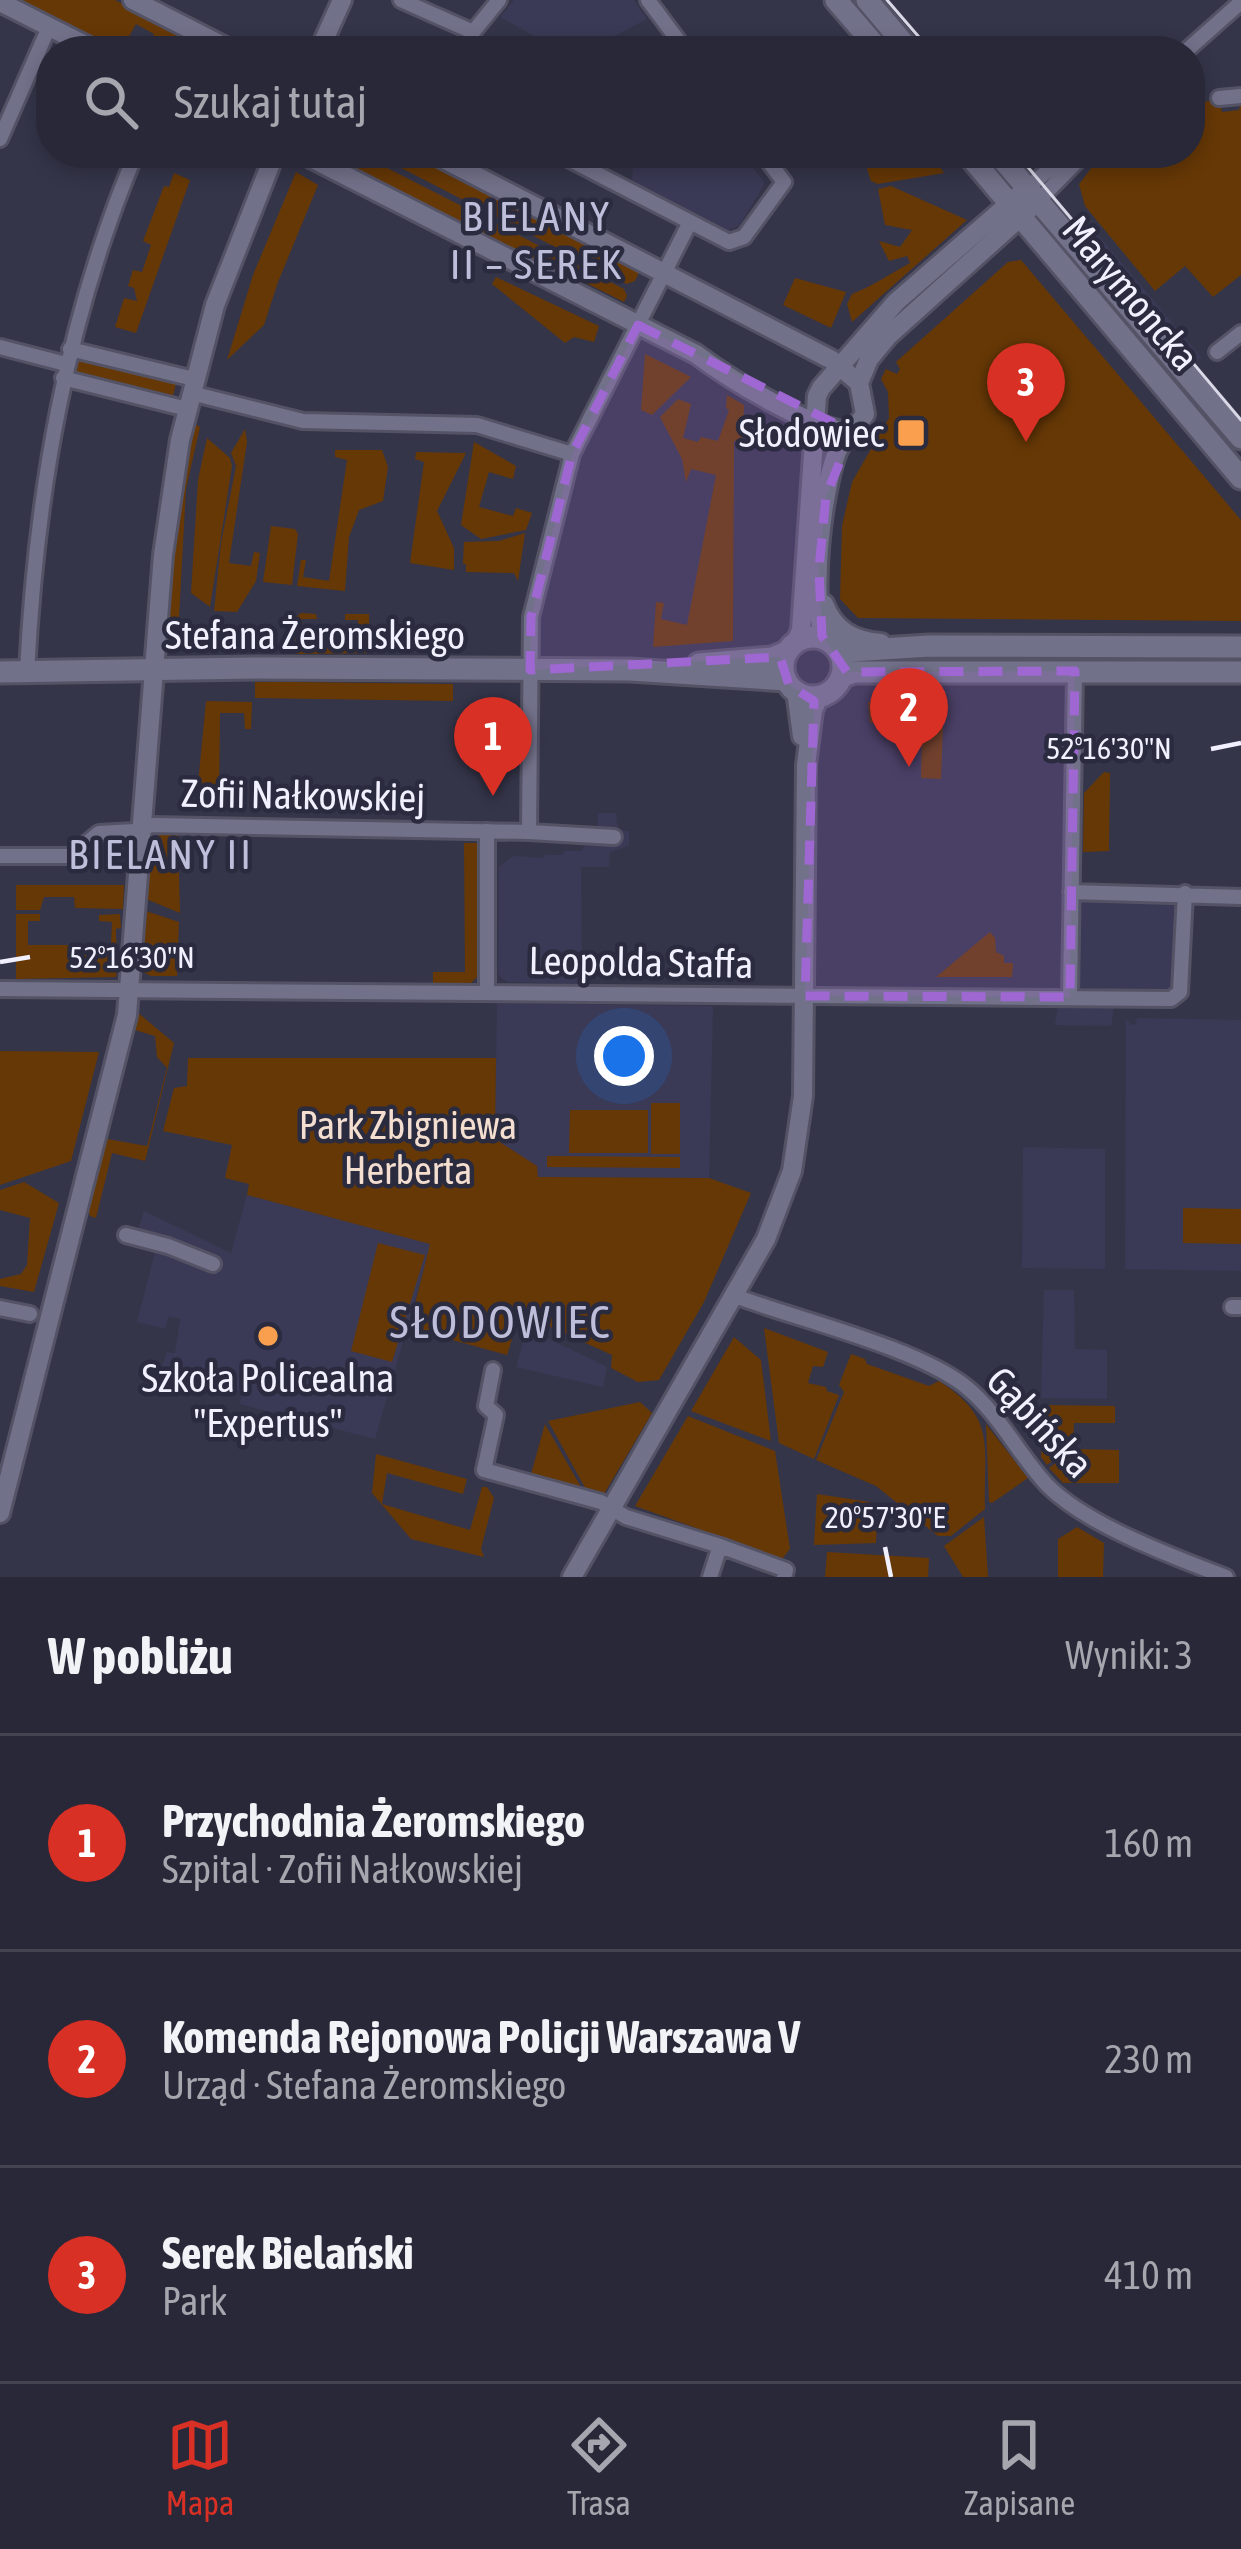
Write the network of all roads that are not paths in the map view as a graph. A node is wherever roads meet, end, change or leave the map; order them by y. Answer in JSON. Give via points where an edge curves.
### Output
{"nodes":[{"id":1,"x":134,"y":0,"type":"edge"},
{"id":2,"x":342,"y":0,"type":"edge"},
{"id":3,"x":400,"y":0,"type":"edge"},
{"id":4,"x":500,"y":0,"type":"edge"},
{"id":5,"x":648,"y":0,"type":"edge"},
{"id":6,"x":836,"y":0,"type":"edge"},
{"id":7,"x":868,"y":0,"type":"edge"},
{"id":8,"x":0,"y":2,"type":"edge"},
{"id":9,"x":1241,"y":2,"type":"edge"},
{"id":10,"x":49,"y":27,"type":"junction"},
{"id":11,"x":473,"y":32,"type":"junction"},
{"id":12,"x":45,"y":36,"type":"edge"},
{"id":13,"x":67,"y":36,"type":"edge"},
{"id":14,"x":204,"y":36,"type":"edge"},
{"id":15,"x":326,"y":36,"type":"edge"},
{"id":16,"x":474,"y":36,"type":"edge"},
{"id":17,"x":675,"y":36,"type":"edge"},
{"id":18,"x":867,"y":36,"type":"edge"},
{"id":19,"x":898,"y":36,"type":"edge"},
{"id":20,"x":1203,"y":36,"type":"edge"},
{"id":21,"x":36,"y":57,"type":"edge"},
{"id":22,"x":1241,"y":96,"type":"edge"},
{"id":23,"x":1219,"y":98,"type":"dead end"},
{"id":24,"x":0,"y":139,"type":"edge"},
{"id":25,"x":130,"y":168,"type":"edge"},
{"id":26,"x":269,"y":168,"type":"edge"},
{"id":27,"x":330,"y":168,"type":"edge"},
{"id":28,"x":461,"y":168,"type":"edge"},
{"id":29,"x":586,"y":168,"type":"edge"},
{"id":30,"x":773,"y":168,"type":"edge"},
{"id":31,"x":984,"y":168,"type":"edge"},
{"id":32,"x":1005,"y":168,"type":"edge"},
{"id":33,"x":1055,"y":168,"type":"edge"},
{"id":34,"x":1066,"y":168,"type":"edge"},
{"id":35,"x":1023,"y":203,"type":"junction"},
{"id":36,"x":690,"y":222,"type":"junction"},
{"id":37,"x":664,"y":272,"type":"junction"},
{"id":38,"x":638,"y":325,"type":"junction"},
{"id":39,"x":1241,"y":333,"type":"edge"},
{"id":40,"x":0,"y":347,"type":"edge"},
{"id":41,"x":1217,"y":352,"type":"dead end"},
{"id":42,"x":67,"y":364,"type":"junction"},
{"id":43,"x":840,"y":365,"type":"junction"},
{"id":44,"x":859,"y":383,"type":"junction"},
{"id":45,"x":191,"y":394,"type":"junction"},
{"id":46,"x":817,"y":422,"type":"junction"},
{"id":47,"x":852,"y":432,"type":"junction"},
{"id":48,"x":1241,"y":438,"type":"edge"},
{"id":49,"x":572,"y":454,"type":"junction"},
{"id":50,"x":1241,"y":478,"type":"edge"},
{"id":51,"x":819,"y":569,"type":"junction"},
{"id":52,"x":830,"y":643,"type":"junction"},
{"id":53,"x":929,"y":646,"type":"junction"},
{"id":54,"x":792,"y":647,"type":"junction"},
{"id":55,"x":1241,"y":647,"type":"edge"},
{"id":56,"x":530,"y":670,"type":"junction"},
{"id":57,"x":630,"y":670,"type":"junction"},
{"id":58,"x":1075,"y":670,"type":"junction"},
{"id":59,"x":0,"y":672,"type":"edge"},
{"id":60,"x":28,"y":672,"type":"junction"},
{"id":61,"x":154,"y":672,"type":"junction"},
{"id":62,"x":1241,"y":672,"type":"edge"},
{"id":63,"x":841,"y":677,"type":"junction"},
{"id":64,"x":792,"y":686,"type":"junction"},
{"id":65,"x":820,"y":695,"type":"junction"},
{"id":66,"x":806,"y":765,"type":"junction"},
{"id":67,"x":143,"y":828,"type":"junction"},
{"id":68,"x":487,"y":831,"type":"junction"},
{"id":69,"x":529,"y":832,"type":"junction"},
{"id":70,"x":614,"y":837,"type":"dead end"},
{"id":71,"x":0,"y":856,"type":"edge"},
{"id":72,"x":1071,"y":892,"type":"junction"},
{"id":73,"x":1185,"y":893,"type":"junction"},
{"id":74,"x":1241,"y":897,"type":"edge"},
{"id":75,"x":0,"y":988,"type":"edge"},
{"id":76,"x":130,"y":989,"type":"junction"},
{"id":77,"x":487,"y":993,"type":"junction"},
{"id":78,"x":805,"y":997,"type":"junction"},
{"id":79,"x":1070,"y":997,"type":"junction"},
{"id":80,"x":126,"y":1235,"type":"dead end"},
{"id":81,"x":213,"y":1264,"type":"dead end"},
{"id":82,"x":735,"y":1296,"type":"junction"},
{"id":83,"x":0,"y":1308,"type":"edge"},
{"id":84,"x":39,"y":1316,"type":"junction"},
{"id":85,"x":493,"y":1370,"type":"dead end"},
{"id":86,"x":611,"y":1508,"type":"junction"},
{"id":87,"x":0,"y":1514,"type":"edge"},
{"id":88,"x":720,"y":1546,"type":"junction"},
{"id":89,"x":572,"y":1577,"type":"edge"},
{"id":90,"x":710,"y":1577,"type":"edge"},
{"id":91,"x":784,"y":1577,"type":"edge"},
{"id":92,"x":1226,"y":1577,"type":"edge"}],
"edges":[{"from":1,"to":14,"type":"street"},
{"from":2,"to":15,"type":"street"},
{"from":3,"to":11,"type":"street"},
{"from":4,"to":11,"type":"street"},
{"from":5,"to":17,"type":"street"},
{"from":6,"to":18,"type":"main road"},
{"from":7,"to":19,"type":"main road"},
{"from":8,"to":10,"type":"street"},
{"from":9,"to":20,"type":"street"},
{"from":10,"to":12,"type":"street"},
{"from":10,"to":13,"type":"street"},
{"from":11,"to":16,"type":"street"},
{"from":21,"to":24,"type":"street"},
{"from":22,"to":23,"type":"street"},
{"from":25,"to":42,"type":"street"},
{"from":26,"to":45,"type":"street","via":[[215,305]]},
{"from":27,"to":38,"type":"street"},
{"from":28,"to":37,"type":"street"},
{"from":29,"to":36,"type":"street"},
{"from":30,"to":36,"type":"street","via":[[784,182],[739,242]]},
{"from":31,"to":35,"type":"main road","name":"Marymoncka"},
{"from":32,"to":35,"type":"main road","name":"Marymoncka"},
{"from":33,"to":35,"type":"street"},
{"from":34,"to":35,"type":"street"},
{"from":35,"to":43,"type":"street","via":[[896,302]]},
{"from":35,"to":44,"type":"street","via":[[885,339]]},
{"from":35,"to":48,"type":"main road","name":"Marymoncka"},
{"from":35,"to":50,"type":"main road","name":"Marymoncka"},
{"from":36,"to":37,"type":"street"},
{"from":37,"to":38,"type":"street"},
{"from":37,"to":43,"type":"street"},
{"from":38,"to":46,"type":"street"},
{"from":38,"to":49,"type":"street"},
{"from":39,"to":41,"type":"street"},
{"from":40,"to":42,"type":"street"},
{"from":42,"to":45,"type":"street"},
{"from":42,"to":45,"type":"street"},
{"from":42,"to":60,"type":"street","via":[[38,523]]},
{"from":43,"to":44,"type":"street"},
{"from":43,"to":46,"type":"street","via":[[817,396]]},
{"from":44,"to":47,"type":"street","via":[[866,410]]},
{"from":45,"to":49,"type":"street","via":[[303,421],[477,425]]},
{"from":45,"to":61,"type":"street","via":[[170,497]]},
{"from":46,"to":47,"type":"street"},
{"from":46,"to":54,"type":"street","via":[[802,630]]},
{"from":47,"to":51,"type":"street","via":[[838,448],[826,496]]},
{"from":49,"to":56,"type":"street","via":[[530,617]]},
{"from":51,"to":52,"type":"street","via":[[819,610]]},
{"from":51,"to":53,"type":"street","via":[[826,608],[843,631],[867,642]]},
{"from":52,"to":53,"type":"main road","via":[[850,650]]},
{"from":52,"to":54,"type":"main road","via":[[807,637]]},
{"from":52,"to":63,"type":"main road","via":[[842,658]]},
{"from":53,"to":55,"type":"main road"},
{"from":54,"to":57,"type":"main road","name":"Stefana Żeromskiego","via":[[772,658]]},
{"from":54,"to":64,"type":"main road","via":[[783,666]]},
{"from":56,"to":57,"type":"main road","name":"Stefana Żeromskiego"},
{"from":56,"to":61,"type":"main road","name":"Stefana Żeromskiego"},
{"from":56,"to":69,"type":"street"},
{"from":57,"to":64,"type":"main road","name":"Stefana Żeromskiego"},
{"from":58,"to":62,"type":"main road"},
{"from":58,"to":63,"type":"main road"},
{"from":58,"to":72,"type":"street"},
{"from":59,"to":60,"type":"main road","name":"Stefana Żeromskiego"},
{"from":60,"to":61,"type":"main road","name":"Stefana Żeromskiego"},
{"from":61,"to":67,"type":"street"},
{"from":63,"to":65,"type":"main road"},
{"from":64,"to":65,"type":"main road"},
{"from":64,"to":66,"type":"street"},
{"from":65,"to":66,"type":"street"},
{"from":66,"to":78,"type":"street"},
{"from":67,"to":68,"type":"street","name":"Zofii Nałkowskiej"},
{"from":67,"to":71,"type":"street","name":"Zofii Nałkowskiej","via":[[99,833],[65,856]]},
{"from":67,"to":76,"type":"street"},
{"from":68,"to":69,"type":"street","name":"Zofii Nałkowskiej"},
{"from":68,"to":77,"type":"street"},
{"from":69,"to":70,"type":"street","name":"Zofii Nałkowskiej"},
{"from":72,"to":73,"type":"street"},
{"from":72,"to":79,"type":"street"},
{"from":73,"to":74,"type":"street"},
{"from":73,"to":79,"type":"street","name":"Leopolda Staffa","via":[[1177,996]]},
{"from":75,"to":76,"type":"street","name":"Leopolda Staffa"},
{"from":76,"to":77,"type":"street","name":"Leopolda Staffa"},
{"from":76,"to":84,"type":"street"},
{"from":77,"to":78,"type":"street","name":"Leopolda Staffa"},
{"from":78,"to":79,"type":"street","name":"Leopolda Staffa"},
{"from":78,"to":82,"type":"street","via":[[792,1172]]},
{"from":80,"to":81,"type":"street"},
{"from":82,"to":86,"type":"street"},
{"from":82,"to":92,"type":"street","name":"Gąbińska","via":[[952,1377],[1074,1508]]},
{"from":83,"to":84,"type":"street"},
{"from":84,"to":87,"type":"street"},
{"from":85,"to":86,"type":"street","via":[[486,1406],[496,1415],[484,1470]]},
{"from":86,"to":88,"type":"street"},
{"from":86,"to":89,"type":"street"},
{"from":88,"to":90,"type":"street"},
{"from":88,"to":91,"type":"street","via":[[786,1570]]}]}
